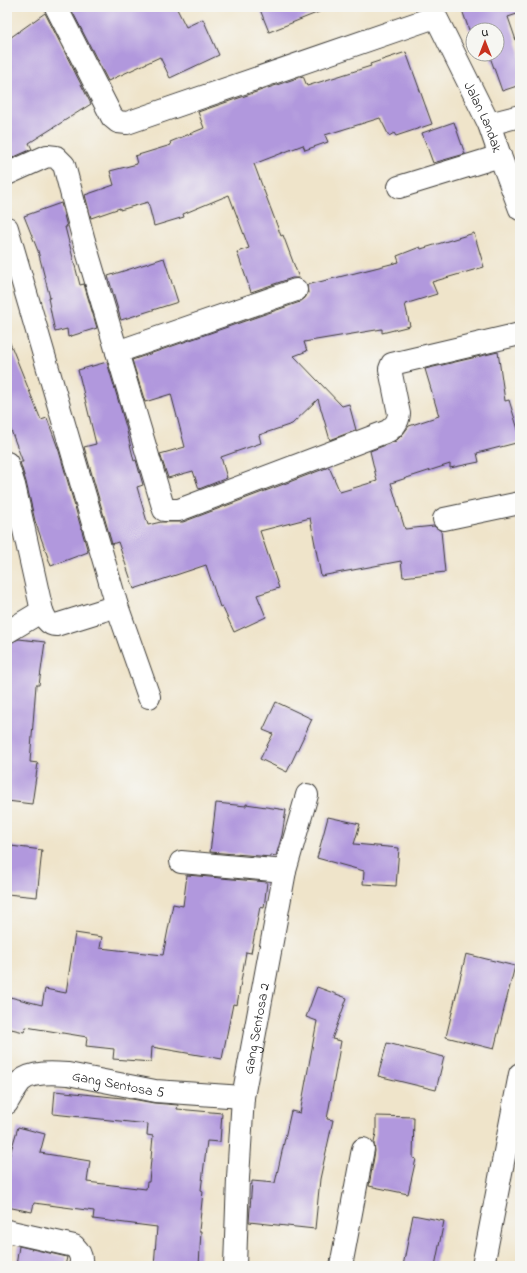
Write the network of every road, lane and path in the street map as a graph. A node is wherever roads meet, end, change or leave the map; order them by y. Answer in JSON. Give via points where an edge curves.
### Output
{"nodes":[{"id":1,"x":56,"y":7,"type":"edge"},
{"id":2,"x":433,"y":12,"type":"edge"},
{"id":3,"x":520,"y":116,"type":"edge"},
{"id":4,"x":489,"y":124,"type":"junction"},
{"id":5,"x":500,"y":156,"type":"junction"},
{"id":6,"x":7,"y":174,"type":"edge"},
{"id":7,"x":399,"y":187,"type":"dead end"},
{"id":8,"x":520,"y":209,"type":"edge"},
{"id":9,"x":7,"y":228,"type":"edge"},
{"id":10,"x":296,"y":290,"type":"dead end"},
{"id":11,"x":520,"y":334,"type":"edge"},
{"id":12,"x":117,"y":352,"type":"junction"},
{"id":13,"x":7,"y":463,"type":"edge"},
{"id":14,"x":520,"y":503,"type":"edge"},
{"id":15,"x":444,"y":519,"type":"dead end"},
{"id":16,"x":117,"y":606,"type":"junction"},
{"id":17,"x":42,"y":611,"type":"junction"},
{"id":18,"x":7,"y":632,"type":"edge"},
{"id":19,"x":149,"y":697,"type":"dead end"},
{"id":20,"x":306,"y":795,"type":"dead end"},
{"id":21,"x":181,"y":862,"type":"dead end"},
{"id":22,"x":285,"y":871,"type":"junction"},
{"id":23,"x":520,"y":1074,"type":"edge"},
{"id":24,"x":243,"y":1097,"type":"junction"},
{"id":25,"x":7,"y":1103,"type":"edge"},
{"id":26,"x":362,"y":1149,"type":"dead end"},
{"id":27,"x":7,"y":1231,"type":"edge"},
{"id":28,"x":80,"y":1266,"type":"edge"},
{"id":29,"x":236,"y":1266,"type":"edge"},
{"id":30,"x":341,"y":1266,"type":"edge"},
{"id":31,"x":483,"y":1266,"type":"edge"}],
"edges":[{"from":1,"to":2,"type":"street","via":[[112,117],[118,122],[127,123]]},
{"from":2,"to":4,"type":"street","name":"Jalan Landak"},
{"from":3,"to":4,"type":"street"},
{"from":4,"to":5,"type":"street","name":"Jalan Landak"},
{"from":5,"to":7,"type":"street"},
{"from":5,"to":8,"type":"street","name":"Jalan Landak"},
{"from":6,"to":12,"type":"street","via":[[47,156],[56,157],[64,165]]},
{"from":9,"to":16,"type":"street"},
{"from":10,"to":12,"type":"street"},
{"from":11,"to":12,"type":"street","via":[[392,364],[390,369],[399,414],[398,420],[388,431],[179,510],[164,510]]},
{"from":13,"to":17,"type":"street"},
{"from":14,"to":15,"type":"street"},
{"from":16,"to":17,"type":"street","via":[[56,625],[50,624]]},
{"from":16,"to":19,"type":"street"},
{"from":17,"to":18,"type":"street"},
{"from":20,"to":22,"type":"street","name":"Gang Sentosa 2"},
{"from":21,"to":22,"type":"street"},
{"from":22,"to":24,"type":"street","name":"Gang Sentosa 2"},
{"from":23,"to":31,"type":"street"},
{"from":24,"to":25,"type":"street","name":"Gang Sentosa 5","via":[[155,1091],[54,1073],[38,1074],[22,1080]]},
{"from":24,"to":29,"type":"street","name":"Gang Sentosa 2"},
{"from":26,"to":30,"type":"street"},
{"from":27,"to":28,"type":"street","via":[[74,1246],[81,1258]]}]}
